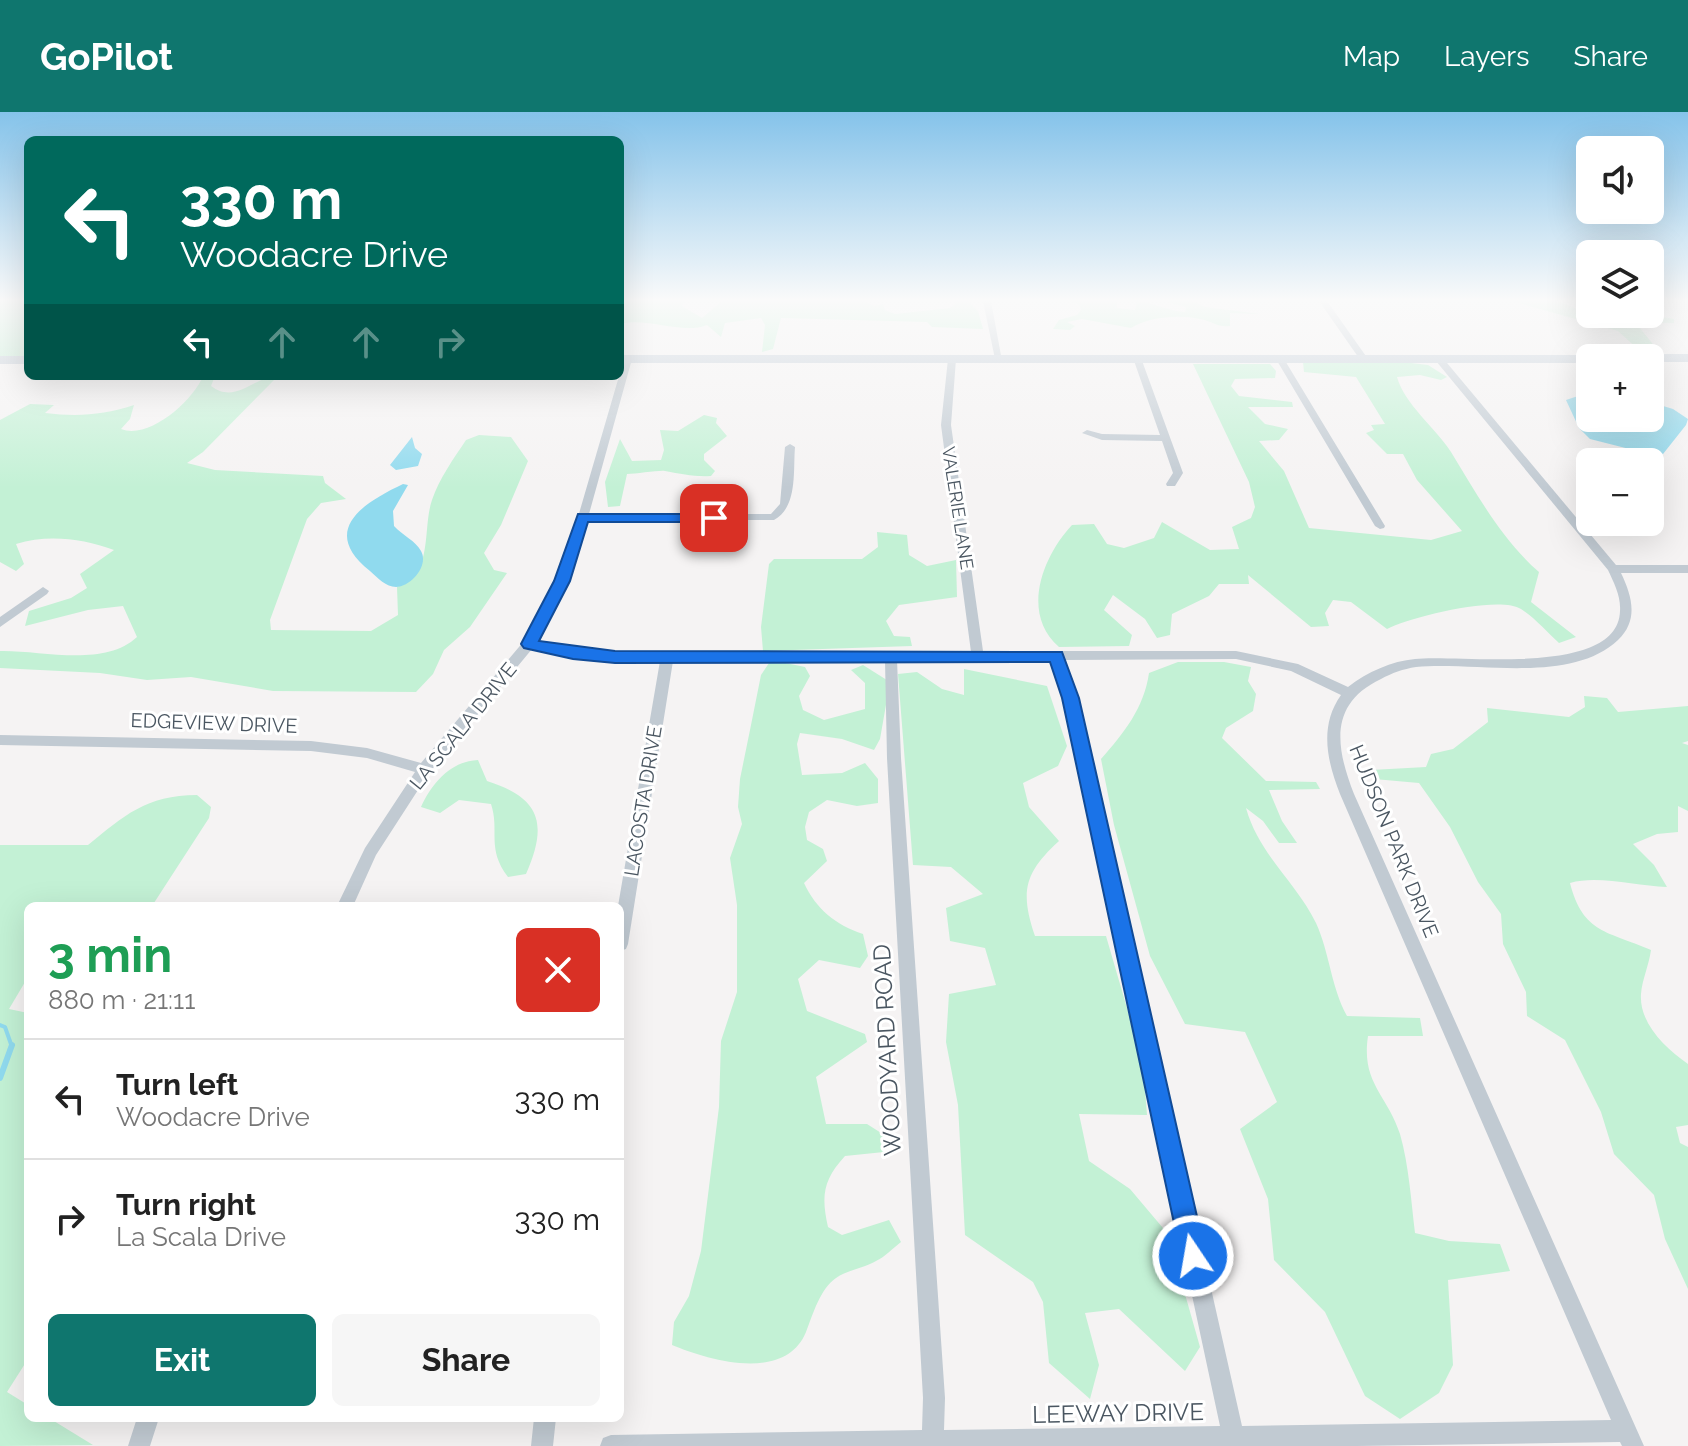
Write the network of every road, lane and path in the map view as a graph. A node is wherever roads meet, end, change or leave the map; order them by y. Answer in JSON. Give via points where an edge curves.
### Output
{"nodes":[{"id":1,"x":952,"y":363,"type":"edge"},
{"id":2,"x":1139,"y":363,"type":"edge"},
{"id":3,"x":1283,"y":363,"type":"edge"},
{"id":4,"x":1443,"y":363,"type":"edge"},
{"id":5,"x":619,"y":380,"type":"edge"},
{"id":6,"x":1087,"y":433,"type":"dead end"},
{"id":7,"x":1166,"y":438,"type":"junction"},
{"id":8,"x":790,"y":447,"type":"dead end"},
{"id":9,"x":1171,"y":484,"type":"dead end"},
{"id":10,"x":583,"y":517,"type":"junction"},
{"id":11,"x":1380,"y":526,"type":"dead end"},
{"id":12,"x":1613,"y":569,"type":"junction"},
{"id":13,"x":1688,"y":569,"type":"edge"},
{"id":14,"x":43,"y":591,"type":"dead end"},
{"id":15,"x":0,"y":623,"type":"edge"},
{"id":16,"x":529,"y":644,"type":"junction"},
{"id":17,"x":1056,"y":656,"type":"junction"},
{"id":18,"x":891,"y":657,"type":"junction"},
{"id":19,"x":978,"y":657,"type":"junction"},
{"id":20,"x":667,"y":658,"type":"junction"},
{"id":21,"x":1349,"y":693,"type":"junction"},
{"id":22,"x":0,"y":740,"type":"edge"},
{"id":23,"x":424,"y":769,"type":"junction"},
{"id":24,"x":347,"y":902,"type":"edge"},
{"id":25,"x":624,"y":920,"type":"edge"},
{"id":26,"x":147,"y":1422,"type":"edge"},
{"id":27,"x":545,"y":1422,"type":"edge"},
{"id":28,"x":1234,"y":1438,"type":"junction"},
{"id":29,"x":1630,"y":1438,"type":"edge"},
{"id":30,"x":933,"y":1440,"type":"junction"},
{"id":31,"x":139,"y":1446,"type":"edge"},
{"id":32,"x":542,"y":1446,"type":"edge"},
{"id":33,"x":611,"y":1446,"type":"edge"}],
"edges":[{"from":1,"to":19,"type":"street","name":"VALERIE LANE","via":[[946,425]]},
{"from":2,"to":7,"type":"street"},
{"from":3,"to":11,"type":"street"},
{"from":4,"to":12,"type":"street"},
{"from":5,"to":10,"type":"street","name":"LA SCALA DRIVE"},
{"from":6,"to":7,"type":"street"},
{"from":7,"to":9,"type":"street","via":[[1178,473]]},
{"from":8,"to":10,"type":"street","via":[[785,505],[774,517]]},
{"from":10,"to":16,"type":"street","name":"LA SCALA DRIVE","via":[[562,581]]},
{"from":12,"to":13,"type":"street"},
{"from":12,"to":21,"type":"street","via":[[1627,616],[1617,636],[1597,650],[1550,661],[1412,663],[1385,671]]},
{"from":14,"to":15,"type":"street"},
{"from":16,"to":20,"type":"street","via":[[585,655]]},
{"from":16,"to":23,"type":"street","name":"LA SCALA DRIVE"},
{"from":17,"to":19,"type":"street"},
{"from":17,"to":21,"type":"street","via":[[1236,655],[1294,667]]},
{"from":17,"to":28,"type":"street","via":[[1071,698]]},
{"from":18,"to":19,"type":"street"},
{"from":18,"to":20,"type":"street"},
{"from":18,"to":30,"type":"street","name":"WOODYARD ROAD"},
{"from":20,"to":25,"type":"street","name":"LACOSTA DRIVE"},
{"from":21,"to":29,"type":"street","name":"HUDSON PARK DRIVE","via":[[1334,725],[1337,764]]},
{"from":22,"to":23,"type":"street","name":"EDGEVIEW DRIVE","via":[[311,746],[367,753]]},
{"from":23,"to":24,"type":"street","name":"LA SCALA DRIVE","via":[[370,852]]},
{"from":26,"to":31,"type":"street"},
{"from":27,"to":32,"type":"street"},
{"from":28,"to":29,"type":"street","name":"LEEWAY DRIVE"},
{"from":28,"to":30,"type":"street","name":"LEEWAY DRIVE"},
{"from":30,"to":33,"type":"street","name":"LEEWAY DRIVE"}]}
